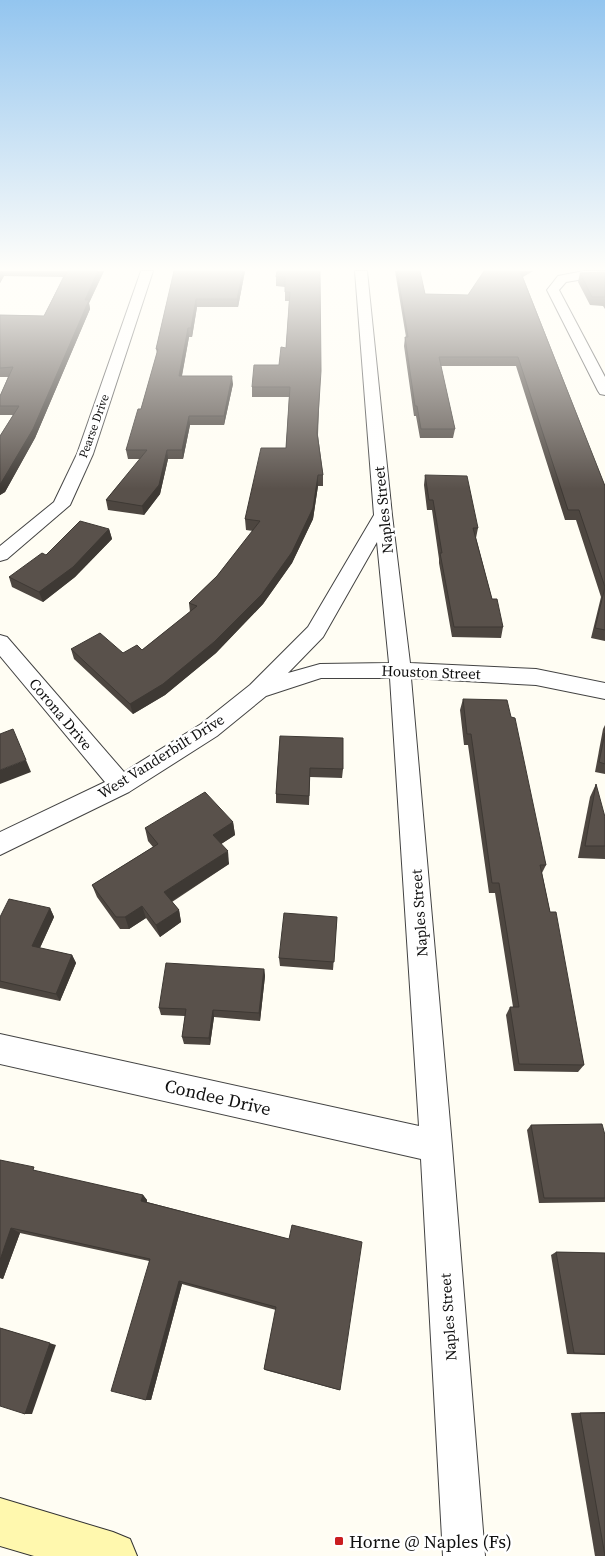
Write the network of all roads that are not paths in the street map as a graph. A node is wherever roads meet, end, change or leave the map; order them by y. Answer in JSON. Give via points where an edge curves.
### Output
{"nodes":[{"id":1,"x":123,"y":344,"type":"edge"},
{"id":2,"x":368,"y":344,"type":"edge"},
{"id":3,"x":585,"y":344,"type":"edge"},
{"id":4,"x":599,"y":367,"type":"edge"},
{"id":5,"x":605,"y":391,"type":"edge"},
{"id":6,"x":383,"y":515,"type":"junction"},
{"id":7,"x":0,"y":555,"type":"edge"},
{"id":8,"x":0,"y":642,"type":"edge"},
{"id":9,"x":400,"y":670,"type":"junction"},
{"id":10,"x":258,"y":691,"type":"junction"},
{"id":11,"x":605,"y":691,"type":"edge"},
{"id":12,"x":121,"y":785,"type":"junction"},
{"id":13,"x":0,"y":844,"type":"edge"},
{"id":14,"x":0,"y":1049,"type":"edge"},
{"id":15,"x":436,"y":1146,"type":"junction"},
{"id":16,"x":0,"y":1522,"type":"edge"},
{"id":17,"x":113,"y":1556,"type":"edge"},
{"id":18,"x":464,"y":1556,"type":"edge"}],
"edges":[{"from":1,"to":7,"type":"street","name":"Pearse Drive","via":[[85,454],[61,505]]},
{"from":2,"to":6,"type":"street","name":"Naples Street"},
{"from":3,"to":4,"type":"street"},
{"from":4,"to":5,"type":"street"},
{"from":6,"to":9,"type":"street","name":"Naples Street"},
{"from":6,"to":10,"type":"street","name":"West Vanderbilt Drive","via":[[316,632]]},
{"from":8,"to":12,"type":"street","name":"Corona Drive"},
{"from":9,"to":10,"type":"street","name":"Houston Street","via":[[320,672]]},
{"from":9,"to":11,"type":"street","name":"Houston Street","via":[[536,677]]},
{"from":9,"to":15,"type":"street","name":"Naples Street"},
{"from":10,"to":12,"type":"street","name":"West Vanderbilt Drive","via":[[209,730]]},
{"from":12,"to":13,"type":"street","name":"West Vanderbilt Drive"},
{"from":14,"to":15,"type":"street","name":"Condee Drive"},
{"from":15,"to":18,"type":"street","name":"Naples Street"},
{"from":16,"to":17,"type":"main road"}]}
